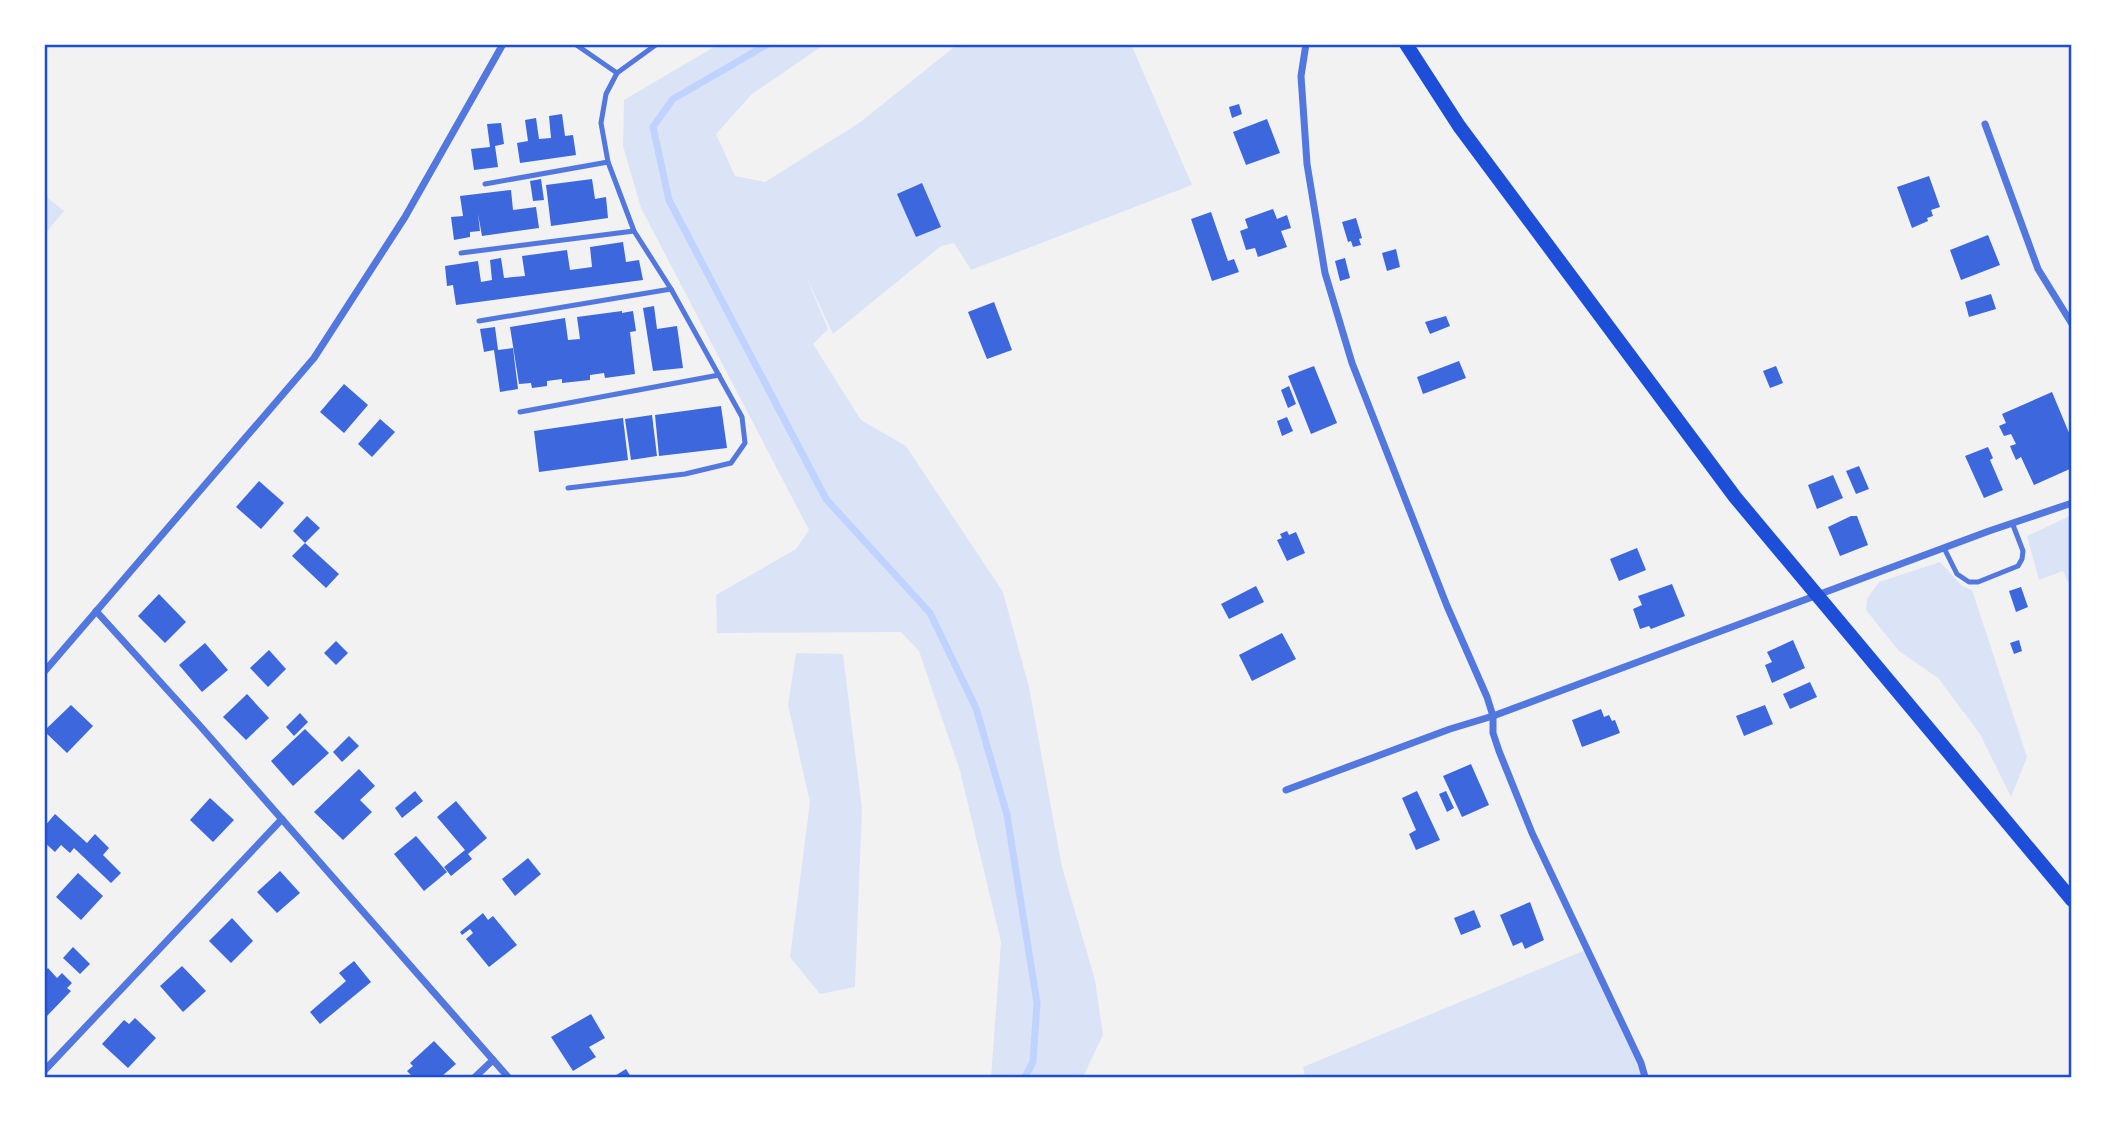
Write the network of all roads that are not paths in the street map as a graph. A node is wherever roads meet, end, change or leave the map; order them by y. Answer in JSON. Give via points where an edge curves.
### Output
{"nodes":[{"id":1,"x":503,"y":44,"type":"edge"},
{"id":2,"x":575,"y":44,"type":"edge"},
{"id":3,"x":657,"y":44,"type":"edge"},
{"id":4,"x":1306,"y":44,"type":"edge"},
{"id":5,"x":1406,"y":44,"type":"edge"},
{"id":6,"x":617,"y":73,"type":"junction"},
{"id":7,"x":1985,"y":124,"type":"dead end"},
{"id":8,"x":608,"y":162,"type":"junction"},
{"id":9,"x":485,"y":184,"type":"dead end"},
{"id":10,"x":635,"y":231,"type":"junction"},
{"id":11,"x":461,"y":253,"type":"dead end"},
{"id":12,"x":671,"y":289,"type":"junction"},
{"id":13,"x":479,"y":321,"type":"dead end"},
{"id":14,"x":2072,"y":324,"type":"edge"},
{"id":15,"x":719,"y":375,"type":"junction"},
{"id":16,"x":520,"y":412,"type":"dead end"},
{"id":17,"x":568,"y":488,"type":"dead end"},
{"id":18,"x":2072,"y":503,"type":"edge"},
{"id":19,"x":2013,"y":524,"type":"junction"},
{"id":20,"x":1944,"y":548,"type":"junction"},
{"id":21,"x":1818,"y":596,"type":"junction"},
{"id":22,"x":96,"y":611,"type":"junction"},
{"id":23,"x":44,"y":672,"type":"edge"},
{"id":24,"x":1493,"y":716,"type":"junction"},
{"id":25,"x":1286,"y":790,"type":"dead end"},
{"id":26,"x":282,"y":819,"type":"junction"},
{"id":27,"x":2072,"y":900,"type":"edge"},
{"id":28,"x":493,"y":1060,"type":"junction"},
{"id":29,"x":44,"y":1071,"type":"edge"},
{"id":30,"x":475,"y":1077,"type":"edge"},
{"id":31,"x":508,"y":1077,"type":"edge"},
{"id":32,"x":1645,"y":1077,"type":"edge"}],
"edges":[{"from":1,"to":22,"type":"street","via":[[405,217],[314,358]]},
{"from":2,"to":6,"type":"lane"},
{"from":3,"to":6,"type":"lane"},
{"from":4,"to":24,"type":"street","via":[[1301,76],[1307,164],[1325,273],[1352,363]]},
{"from":5,"to":21,"type":"main road","via":[[1459,126],[1727,486]]},
{"from":6,"to":8,"type":"lane","via":[[606,94],[601,123]]},
{"from":7,"to":14,"type":"street","via":[[2038,270]]},
{"from":8,"to":9,"type":"lane"},
{"from":8,"to":10,"type":"lane"},
{"from":10,"to":11,"type":"lane"},
{"from":10,"to":12,"type":"lane"},
{"from":12,"to":13,"type":"lane"},
{"from":12,"to":15,"type":"lane"},
{"from":15,"to":16,"type":"lane"},
{"from":15,"to":17,"type":"lane","via":[[742,417],[744,430],[745,443],[732,463],[685,474]]},
{"from":18,"to":19,"type":"street"},
{"from":19,"to":20,"type":"street"},
{"from":19,"to":20,"type":"lane","via":[[2023,551],[2018,566],[1978,582],[1957,575]]},
{"from":20,"to":21,"type":"street"},
{"from":21,"to":24,"type":"street"},
{"from":21,"to":27,"type":"main road"},
{"from":22,"to":23,"type":"street"},
{"from":22,"to":26,"type":"street"},
{"from":24,"to":25,"type":"street"},
{"from":24,"to":32,"type":"street","via":[[1499,751],[1532,833]]},
{"from":26,"to":28,"type":"street"},
{"from":26,"to":29,"type":"street"},
{"from":28,"to":30,"type":"street"},
{"from":28,"to":31,"type":"street"}]}
